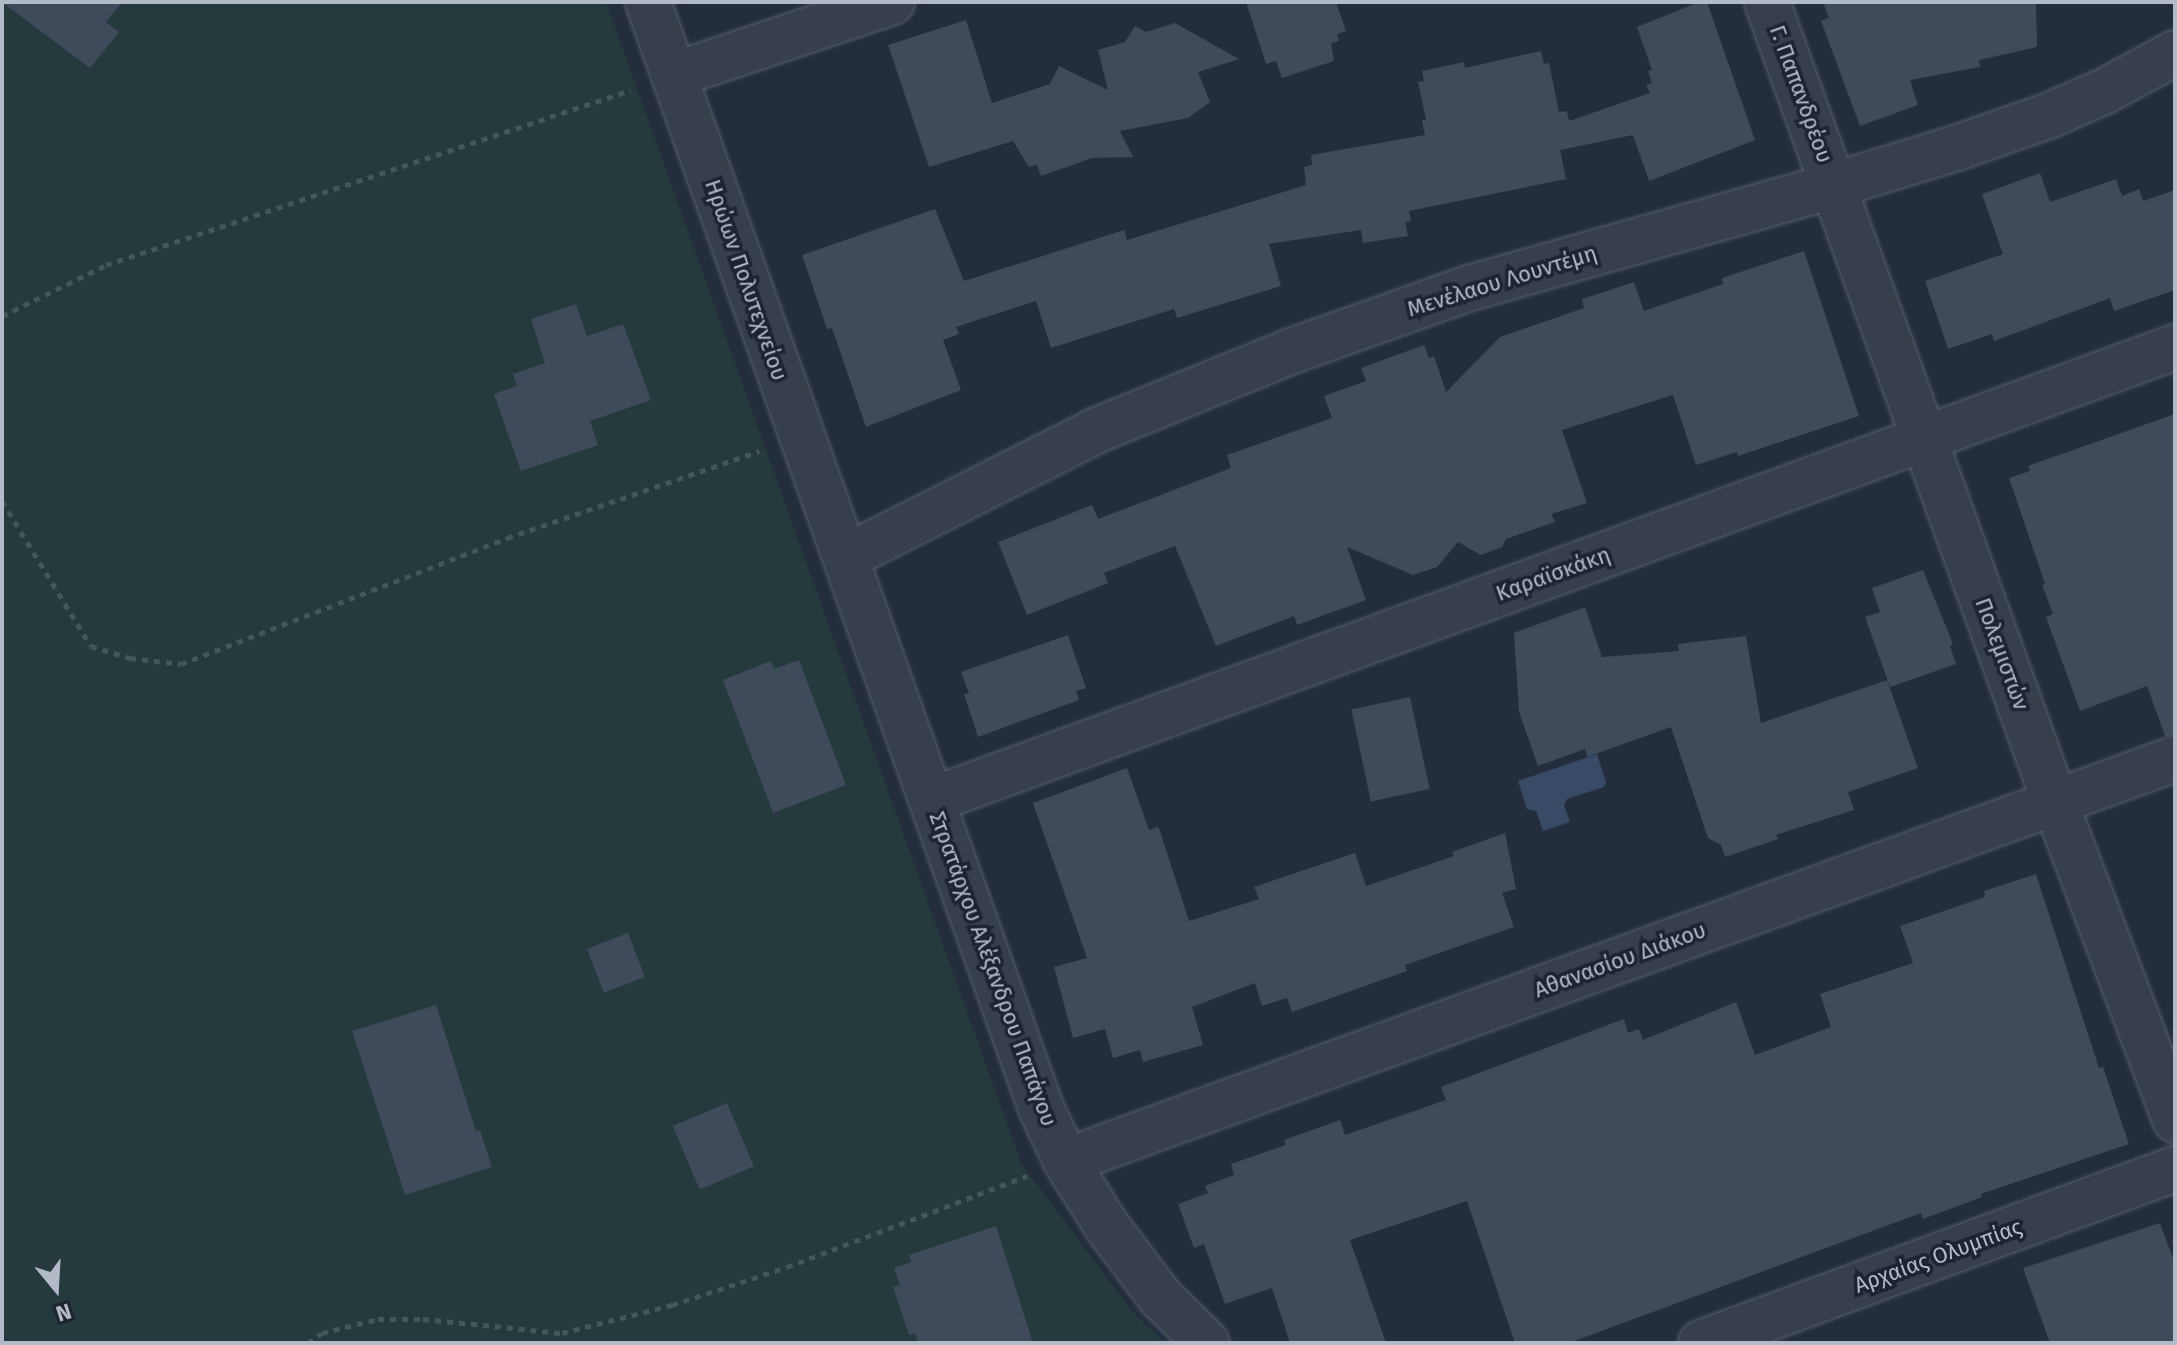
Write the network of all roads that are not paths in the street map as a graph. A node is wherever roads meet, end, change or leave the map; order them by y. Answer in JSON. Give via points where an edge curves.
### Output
{"nodes":[{"id":1,"x":648,"y":2,"type":"edge"},
{"id":2,"x":892,"y":2,"type":"edge"},
{"id":3,"x":1767,"y":2,"type":"edge"},
{"id":4,"x":2175,"y":53,"type":"edge"},
{"id":5,"x":674,"y":75,"type":"junction"},
{"id":6,"x":1835,"y":185,"type":"junction"},
{"id":7,"x":2175,"y":347,"type":"edge"},
{"id":8,"x":1924,"y":438,"type":"junction"},
{"id":9,"x":846,"y":557,"type":"junction"},
{"id":10,"x":2175,"y":759,"type":"edge"},
{"id":11,"x":932,"y":800,"type":"junction"},
{"id":12,"x":2055,"y":802,"type":"junction"},
{"id":13,"x":2175,"y":1120,"type":"edge"},
{"id":14,"x":1066,"y":1161,"type":"junction"},
{"id":15,"x":2175,"y":1169,"type":"edge"},
{"id":16,"x":1207,"y":1343,"type":"edge"},
{"id":17,"x":1701,"y":1343,"type":"edge"}],
"edges":[{"from":1,"to":5,"type":"street","name":"Ηρώων Πολυτεχνείου"},
{"from":2,"to":5,"type":"street"},
{"from":3,"to":6,"type":"street","name":"Γ. Παπανδρέου"},
{"from":4,"to":6,"type":"street","name":"Μενέλαου Λουντέμη","via":[[2048,116]]},
{"from":5,"to":9,"type":"street","name":"Ηρώων Πολυτεχνείου"},
{"from":6,"to":8,"type":"street","name":"Πολεμιστών"},
{"from":6,"to":9,"type":"street","name":"Μενέλαου Λουντέμη","via":[[1473,287],[1289,352],[1097,430]]},
{"from":7,"to":8,"type":"street","name":"Καραϊσκάκη"},
{"from":8,"to":11,"type":"street","name":"Καραϊσκάκη"},
{"from":8,"to":12,"type":"street","name":"Πολεμιστών"},
{"from":9,"to":11,"type":"street","name":"Στρατάρχου Αλέξανδρου Παπάγου"},
{"from":10,"to":12,"type":"street","name":"Αθανασίου Διάκου"},
{"from":11,"to":14,"type":"street","name":"Στρατάρχου Αλέξανδρου Παπάγου","via":[[1041,1108]]},
{"from":12,"to":13,"type":"street","name":"Πολεμιστών"},
{"from":12,"to":14,"type":"street","name":"Αθανασίου Διάκου"},
{"from":14,"to":16,"type":"street","name":"Στρατάρχου Αλέξανδρου Παπάγου","via":[[1161,1298]]},
{"from":15,"to":17,"type":"street","name":"Αρχαίας Ολυμπίας"}]}
